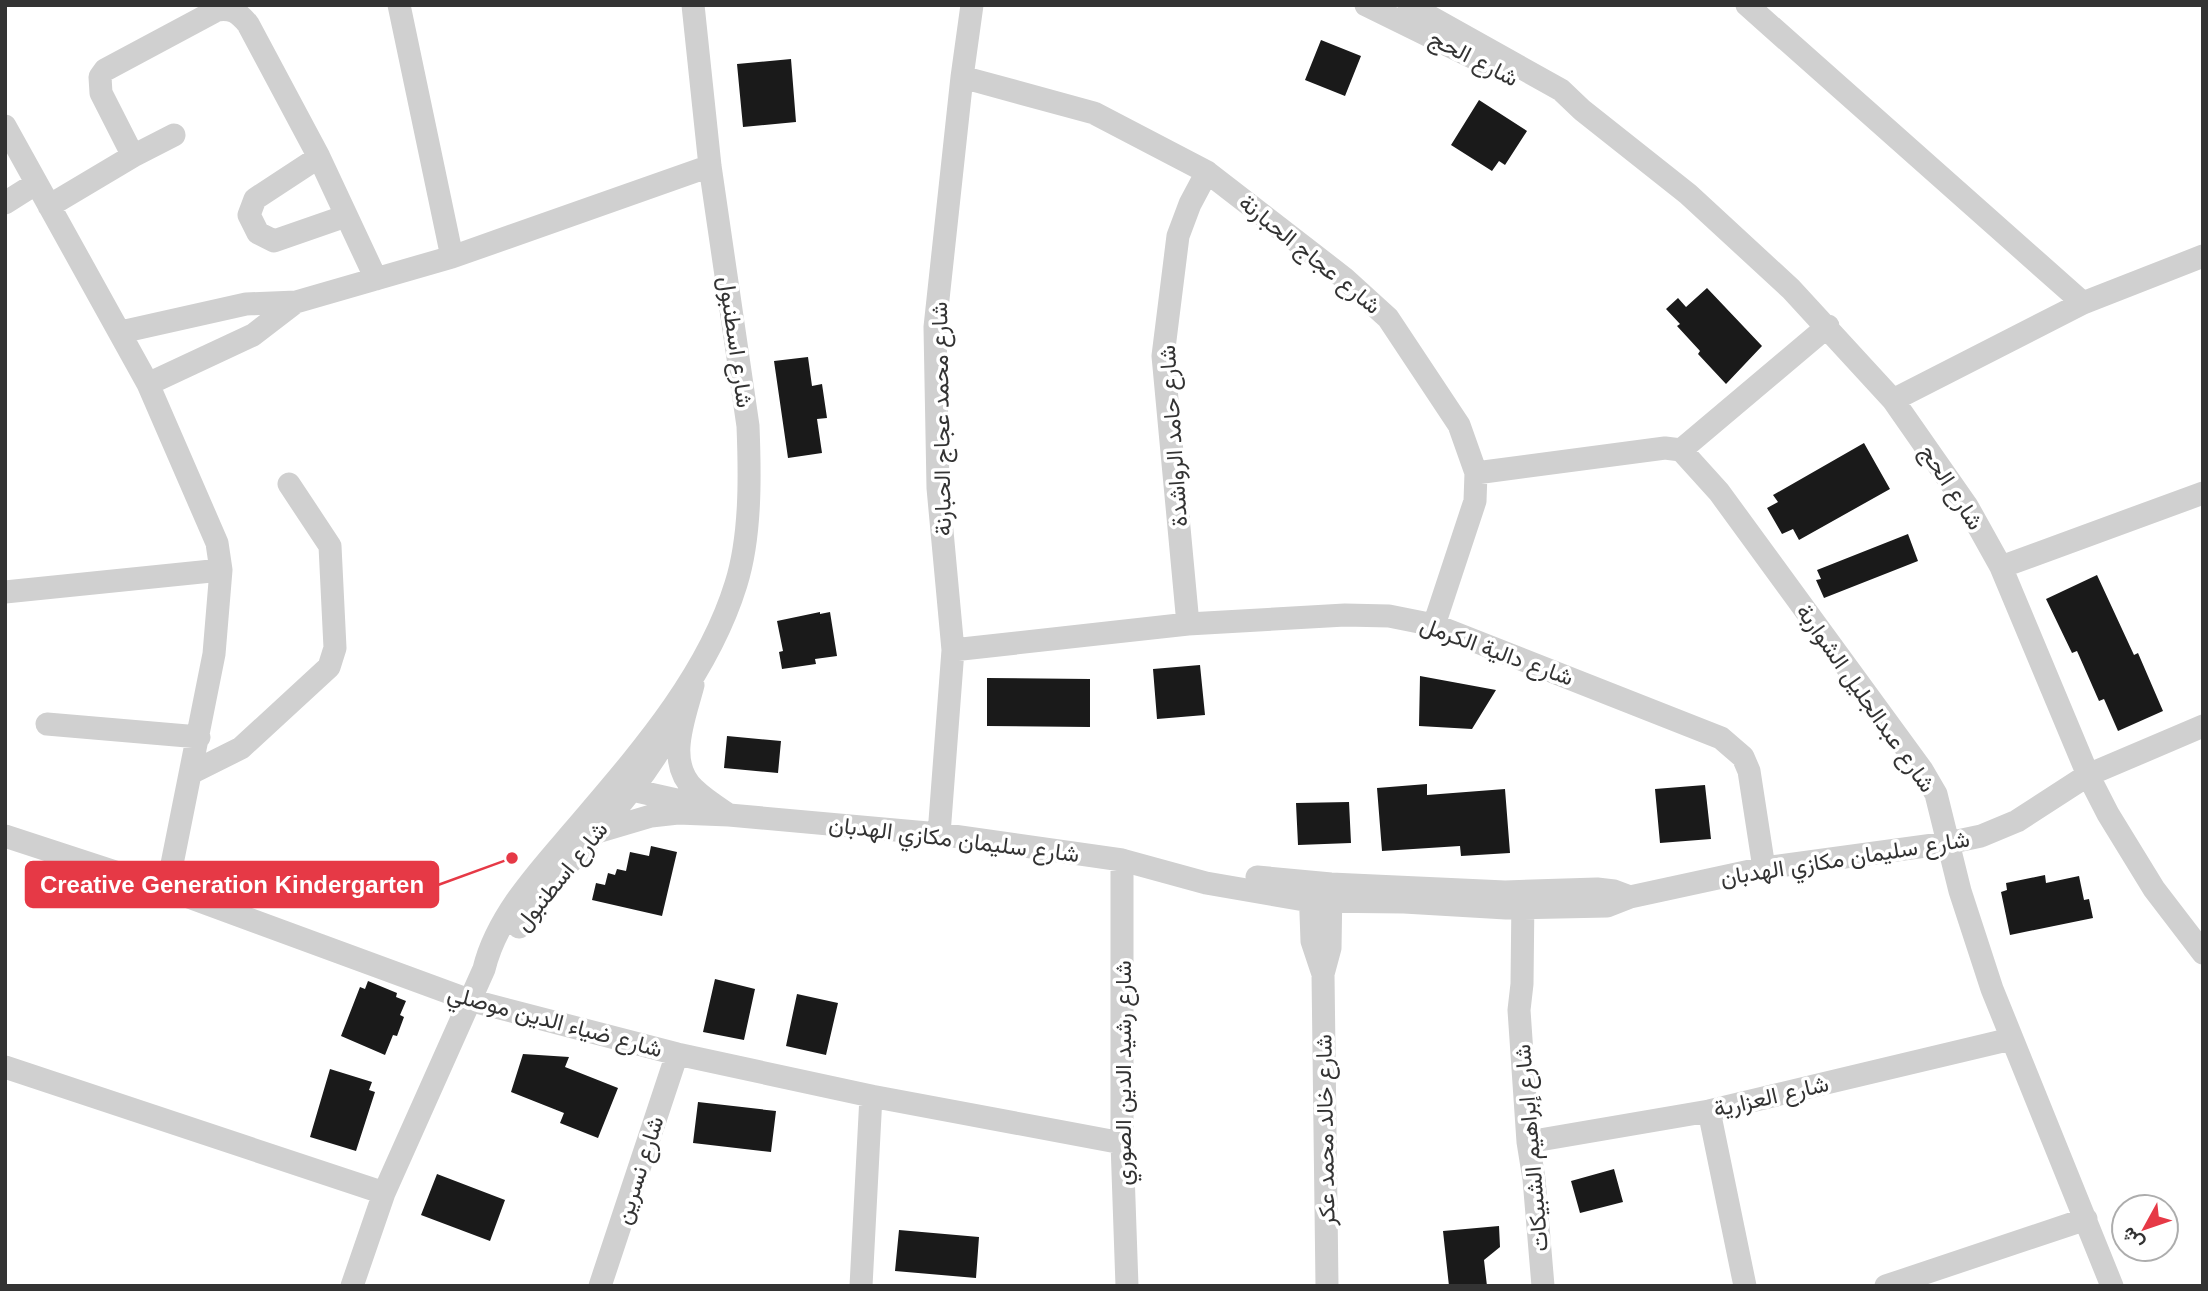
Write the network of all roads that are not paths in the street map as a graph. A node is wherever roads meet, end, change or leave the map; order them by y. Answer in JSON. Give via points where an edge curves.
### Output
{"nodes":[{"id":1,"x":399,"y":5,"type":"edge"},
{"id":2,"x":693,"y":5,"type":"edge"},
{"id":3,"x":972,"y":5,"type":"edge"},
{"id":4,"x":1366,"y":5,"type":"edge"},
{"id":5,"x":1409,"y":5,"type":"edge"},
{"id":6,"x":1746,"y":5,"type":"edge"},
{"id":7,"x":962,"y":77,"type":"junction"},
{"id":8,"x":1582,"y":110,"type":"junction"},
{"id":9,"x":5,"y":126,"type":"edge"},
{"id":10,"x":174,"y":135,"type":"dead end"},
{"id":11,"x":133,"y":156,"type":"junction"},
{"id":12,"x":319,"y":158,"type":"junction"},
{"id":13,"x":710,"y":166,"type":"junction"},
{"id":14,"x":1207,"y":172,"type":"junction"},
{"id":15,"x":35,"y":184,"type":"junction"},
{"id":16,"x":5,"y":202,"type":"edge"},
{"id":17,"x":49,"y":206,"type":"junction"},
{"id":18,"x":346,"y":216,"type":"junction"},
{"id":19,"x":2203,"y":256,"type":"edge"},
{"id":20,"x":452,"y":257,"type":"junction"},
{"id":21,"x":376,"y":279,"type":"junction"},
{"id":22,"x":296,"y":302,"type":"junction"},
{"id":23,"x":2083,"y":303,"type":"junction"},
{"id":24,"x":1828,"y":326,"type":"junction"},
{"id":25,"x":121,"y":332,"type":"junction"},
{"id":26,"x":148,"y":384,"type":"junction"},
{"id":27,"x":1893,"y":400,"type":"junction"},
{"id":28,"x":1681,"y":450,"type":"junction"},
{"id":29,"x":1476,"y":473,"type":"junction"},
{"id":30,"x":289,"y":484,"type":"dead end"},
{"id":31,"x":2203,"y":493,"type":"edge"},
{"id":32,"x":2001,"y":567,"type":"junction"},
{"id":33,"x":221,"y":570,"type":"junction"},
{"id":34,"x":5,"y":592,"type":"edge"},
{"id":35,"x":1188,"y":624,"type":"junction"},
{"id":36,"x":1434,"y":625,"type":"junction"},
{"id":37,"x":953,"y":650,"type":"junction"},
{"id":38,"x":696,"y":671,"type":"junction"},
{"id":39,"x":47,"y":724,"type":"dead end"},
{"id":40,"x":2203,"y":726,"type":"edge"},
{"id":41,"x":199,"y":737,"type":"junction"},
{"id":42,"x":191,"y":773,"type":"junction"},
{"id":43,"x":2088,"y":775,"type":"junction"},
{"id":44,"x":632,"y":790,"type":"junction"},
{"id":45,"x":598,"y":801,"type":"junction"},
{"id":46,"x":729,"y":815,"type":"junction"},
{"id":47,"x":597,"y":832,"type":"junction"},
{"id":48,"x":939,"y":834,"type":"junction"},
{"id":49,"x":5,"y":836,"type":"edge"},
{"id":50,"x":1948,"y":843,"type":"junction"},
{"id":51,"x":1122,"y":860,"type":"junction"},
{"id":52,"x":1764,"y":868,"type":"junction"},
{"id":53,"x":167,"y":889,"type":"junction"},
{"id":54,"x":1321,"y":892,"type":"junction"},
{"id":55,"x":1514,"y":900,"type":"junction"},
{"id":56,"x":2203,"y":953,"type":"edge"},
{"id":57,"x":484,"y":969,"type":"junction"},
{"id":58,"x":469,"y":1000,"type":"junction"},
{"id":59,"x":2011,"y":1039,"type":"junction"},
{"id":60,"x":677,"y":1054,"type":"junction"},
{"id":61,"x":5,"y":1067,"type":"edge"},
{"id":62,"x":871,"y":1096,"type":"junction"},
{"id":63,"x":1709,"y":1111,"type":"junction"},
{"id":64,"x":1528,"y":1142,"type":"junction"},
{"id":65,"x":1122,"y":1143,"type":"junction"},
{"id":66,"x":384,"y":1194,"type":"junction"},
{"id":67,"x":2087,"y":1219,"type":"junction"},
{"id":68,"x":352,"y":1286,"type":"edge"},
{"id":69,"x":600,"y":1286,"type":"edge"},
{"id":70,"x":861,"y":1286,"type":"edge"},
{"id":71,"x":1127,"y":1286,"type":"edge"},
{"id":72,"x":1327,"y":1286,"type":"edge"},
{"id":73,"x":1543,"y":1286,"type":"edge"},
{"id":74,"x":1745,"y":1286,"type":"edge"},
{"id":75,"x":1886,"y":1286,"type":"edge"},
{"id":76,"x":2112,"y":1286,"type":"edge"}],
"edges":[{"from":1,"to":20,"type":"street"},
{"from":2,"to":13,"type":"street","name":"شارع اسطنبول"},
{"from":3,"to":7,"type":"street","name":"شارع محمد عجاج الحبارنة"},
{"from":4,"to":8,"type":"street","name":"شارع الحج","via":[[1553,100]]},
{"from":5,"to":8,"type":"street","name":"شارع الحج","via":[[1552,84]]},
{"from":6,"to":23,"type":"street"},
{"from":7,"to":14,"type":"street","name":"شارع عجاج الحبارنة","via":[[1094,113]]},
{"from":7,"to":37,"type":"street","name":"شارع محمد عجاج الحبارنة","via":[[935,327],[938,488]]},
{"from":8,"to":24,"type":"street","name":"شارع الحج","via":[[1714,218]]},
{"from":9,"to":15,"type":"street"},
{"from":10,"to":11,"type":"street"},
{"from":11,"to":12,"type":"street","via":[[101,93],[100,77],[105,70],[217,10],[229,9],[248,24]]},
{"from":11,"to":17,"type":"street"},
{"from":12,"to":18,"type":"street"},
{"from":12,"to":18,"type":"street","via":[[255,199],[249,215],[258,233],[274,241]]},
{"from":13,"to":20,"type":"street"},
{"from":13,"to":38,"type":"street","name":"شارع اسطنبول","via":[[750,467],[737,582]]},
{"from":14,"to":29,"type":"street","name":"شارع عجاج الحبارنة","via":[[1344,278],[1388,318],[1460,425]]},
{"from":14,"to":35,"type":"street","name":"شارع حامد الرواشدة","via":[[1178,236],[1163,356]]},
{"from":15,"to":16,"type":"street"},
{"from":15,"to":17,"type":"street"},
{"from":17,"to":25,"type":"street"},
{"from":18,"to":21,"type":"street"},
{"from":19,"to":23,"type":"street"},
{"from":20,"to":21,"type":"street"},
{"from":21,"to":22,"type":"street"},
{"from":22,"to":25,"type":"street","via":[[246,304]]},
{"from":22,"to":26,"type":"street","via":[[253,335]]},
{"from":23,"to":27,"type":"street"},
{"from":24,"to":27,"type":"street","name":"شارع الحج"},
{"from":24,"to":28,"type":"street"},
{"from":25,"to":26,"type":"street"},
{"from":26,"to":33,"type":"street","via":[[217,543]]},
{"from":27,"to":32,"type":"street","name":"شارع الحج","via":[[1967,506]]},
{"from":28,"to":29,"type":"street"},
{"from":28,"to":50,"type":"street","name":"شارع عبدالجليل الشواربة","via":[[1719,492],[1922,770],[1936,794]]},
{"from":29,"to":36,"type":"street","name":"شارع عجاج الحبارنة","via":[[1475,500]]},
{"from":30,"to":42,"type":"street","via":[[330,546],[335,648],[329,667],[241,748]]},
{"from":31,"to":32,"type":"street"},
{"from":32,"to":43,"type":"street","name":"شارع الحج"},
{"from":33,"to":34,"type":"street"},
{"from":33,"to":41,"type":"street","via":[[216,641]]},
{"from":35,"to":36,"type":"street","name":"شارع دالية الكرمل","via":[[1345,615],[1389,616]]},
{"from":35,"to":37,"type":"street","name":"شارع دالية الكرمل"},
{"from":36,"to":52,"type":"street","name":"شارع دالية الكرمل","via":[[1721,738],[1743,757],[1749,771]]},
{"from":37,"to":48,"type":"street","name":"شارع محمد عجاج الحبارنة"},
{"from":38,"to":44,"type":"street","name":"شارع اسطنبول","via":[[668,735]]},
{"from":38,"to":45,"type":"street","name":"شارع اسطنبول"},
{"from":38,"to":46,"type":"street","via":[[678,751],[681,767],[692,787]]},
{"from":39,"to":41,"type":"street"},
{"from":40,"to":43,"type":"street","name":"شارع سليمان مكازي الهدبان"},
{"from":41,"to":42,"type":"street"},
{"from":42,"to":53,"type":"street"},
{"from":43,"to":50,"type":"street","name":"شارع سليمان مكازي الهدبان","via":[[2017,821]]},
{"from":43,"to":56,"type":"street","name":"شارع الحج","via":[[2136,861]]},
{"from":44,"to":45,"type":"street","name":"شارع سليمان مكازي الهدبان"},
{"from":44,"to":46,"type":"street","name":"شارع سليمان مكازي الهدبان"},
{"from":44,"to":47,"type":"street","name":"شارع اسطنبول"},
{"from":45,"to":57,"type":"street","name":"شارع اسطنبول","via":[[520,898],[495,937]]},
{"from":46,"to":47,"type":"street","name":"شارع سليمان مكازي الهدبان","via":[[651,816]]},
{"from":46,"to":48,"type":"street","name":"شارع سليمان مكازي الهدبان"},
{"from":47,"to":57,"type":"street","name":"شارع اسطنبول"},
{"from":48,"to":51,"type":"street","name":"شارع سليمان مكازي الهدبان"},
{"from":49,"to":53,"type":"street","name":"شارع ضياء الدين موصلي"},
{"from":50,"to":52,"type":"street","name":"شارع سليمان مكازي الهدبان"},
{"from":50,"to":59,"type":"street","name":"شارع عبدالجليل الشواربة","via":[[1975,939]]},
{"from":51,"to":54,"type":"street","name":"شارع سليمان مكازي الهدبان","via":[[1178,874],[1206,872]]},
{"from":51,"to":65,"type":"street","name":"شارع رشيد الدين الصوري"},
{"from":52,"to":55,"type":"street","name":"شارع سليمان مكازي الهدبان","via":[[1630,897],[1597,889]]},
{"from":53,"to":58,"type":"street","name":"شارع ضياء الدين موصلي"},
{"from":54,"to":55,"type":"street","name":"شارع سليمان مكازي الهدبان"},
{"from":54,"to":72,"type":"street","name":"شارع خالد محمد عكر","via":[[1312,941],[1323,974]]},
{"from":55,"to":64,"type":"street","name":"شارع إبراهيم الشبيكات"},
{"from":57,"to":58,"type":"street","name":"شارع اسطنبول"},
{"from":58,"to":60,"type":"street","name":"شارع ضياء الدين موصلي"},
{"from":58,"to":66,"type":"street","name":"شارع اسطنبول"},
{"from":59,"to":63,"type":"street","name":"شارع العزارية"},
{"from":59,"to":67,"type":"street","name":"شارع عبدالجليل الشواربة"},
{"from":60,"to":62,"type":"street","name":"شارع ضياء الدين موصلي"},
{"from":60,"to":69,"type":"street","name":"شارع نسرين"},
{"from":61,"to":66,"type":"street"},
{"from":62,"to":65,"type":"street","name":"شارع ضياء الدين موصلي"},
{"from":62,"to":70,"type":"street"},
{"from":63,"to":64,"type":"street","name":"شارع العزارية"},
{"from":63,"to":74,"type":"street"},
{"from":64,"to":73,"type":"street","name":"شارع إبراهيم الشبيكات"},
{"from":65,"to":71,"type":"street","name":"شارع رشيد الدين الصوري"},
{"from":66,"to":68,"type":"street","name":"شارع اسطنبول"},
{"from":67,"to":75,"type":"street"},
{"from":67,"to":76,"type":"street","name":"شارع عبدالجليل الشواربة"}]}
